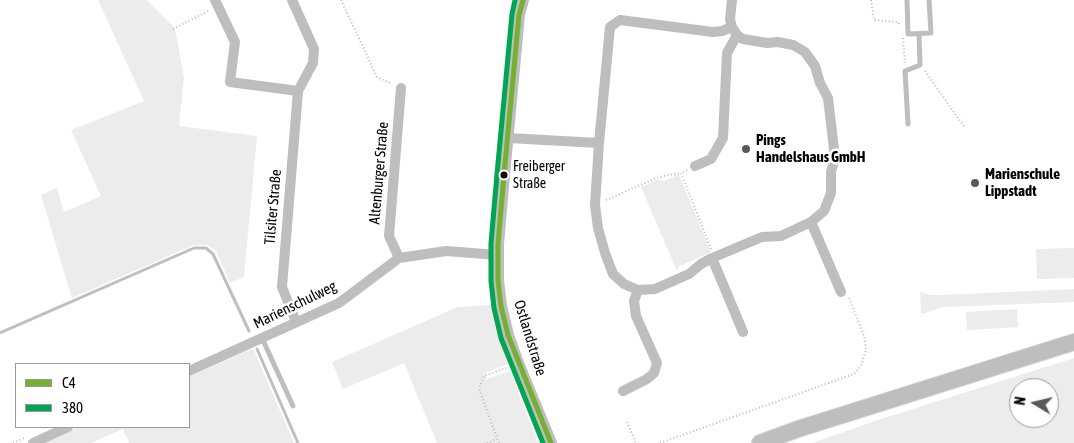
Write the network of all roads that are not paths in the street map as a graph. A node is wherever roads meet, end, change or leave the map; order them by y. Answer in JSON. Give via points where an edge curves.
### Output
{"nodes":[{"id":1,"x":292,"y":0,"type":"edge"},
{"id":2,"x":523,"y":0,"type":"edge"},
{"id":3,"x":732,"y":0,"type":"edge"},
{"id":4,"x":907,"y":0,"type":"edge"},
{"id":5,"x":929,"y":0,"type":"edge"},
{"id":6,"x":217,"y":3,"type":"edge"},
{"id":7,"x":734,"y":31,"type":"junction"},
{"id":8,"x":920,"y":34,"type":"junction"},
{"id":9,"x":401,"y":88,"type":"road end"},
{"id":10,"x":298,"y":91,"type":"junction"},
{"id":11,"x":908,"y":124,"type":"dead end"},
{"id":12,"x":508,"y":138,"type":"junction"},
{"id":13,"x":599,"y":143,"type":"junction"},
{"id":14,"x":695,"y":166,"type":"road end"},
{"id":15,"x":811,"y":222,"type":"junction"},
{"id":16,"x":498,"y":255,"type":"junction"},
{"id":17,"x":399,"y":258,"type":"junction"},
{"id":18,"x":713,"y":258,"type":"junction"},
{"id":19,"x":638,"y":290,"type":"junction"},
{"id":20,"x":841,"y":292,"type":"road end"},
{"id":21,"x":296,"y":322,"type":"junction"},
{"id":22,"x":743,"y":332,"type":"dead end"},
{"id":23,"x":262,"y":338,"type":"junction"},
{"id":24,"x":1074,"y":342,"type":"edge"},
{"id":25,"x":1074,"y":353,"type":"edge"},
{"id":26,"x":190,"y":371,"type":"edge"},
{"id":27,"x":623,"y":391,"type":"dead end"},
{"id":28,"x":293,"y":406,"type":"dead end"},
{"id":29,"x":66,"y":428,"type":"edge"},
{"id":30,"x":32,"y":443,"type":"edge"},
{"id":31,"x":551,"y":443,"type":"edge"},
{"id":32,"x":760,"y":443,"type":"edge"},
{"id":33,"x":791,"y":443,"type":"edge"}],
"edges":[{"from":1,"to":10,"type":"street","name":"Tilsiter Straße","via":[[314,48],[314,63]]},
{"from":2,"to":12,"type":"street","name":"Ostlandstraße"},
{"from":3,"to":7,"type":"street","via":[[730,19]]},
{"from":4,"to":8,"type":"lane","via":[[908,34]]},
{"from":5,"to":8,"type":"lane","via":[[931,33]]},
{"from":6,"to":10,"type":"street","via":[[235,42],[230,82]]},
{"from":7,"to":13,"type":"street","via":[[712,32],[620,20],[610,27]]},
{"from":7,"to":14,"type":"street","via":[[727,53],[723,138],[711,159]]},
{"from":7,"to":15,"type":"street","via":[[743,39],[793,45],[805,52],[816,66],[828,98],[835,158],[831,193],[824,211]]},
{"from":8,"to":11,"type":"lane","via":[[920,65],[905,71]]},
{"from":9,"to":17,"type":"street","name":"Altenburger Straße","via":[[389,236]]},
{"from":10,"to":21,"type":"street","name":"Tilsiter Straße","via":[[282,287]]},
{"from":12,"to":13,"type":"street"},
{"from":12,"to":16,"type":"street","name":"Ostlandstraße"},
{"from":13,"to":19,"type":"street","via":[[598,228],[613,274]]},
{"from":15,"to":18,"type":"street","via":[[781,236],[762,238]]},
{"from":15,"to":20,"type":"street"},
{"from":16,"to":17,"type":"street","name":"Marienschulweg","via":[[446,251]]},
{"from":16,"to":31,"type":"street","name":"Ostlandstraße","via":[[501,306],[518,364]]},
{"from":17,"to":21,"type":"street","name":"Marienschulweg","via":[[339,303]]},
{"from":18,"to":19,"type":"street","via":[[689,274],[655,289]]},
{"from":18,"to":22,"type":"street"},
{"from":19,"to":27,"type":"street","via":[[634,301],[636,316],[657,363],[654,373],[647,379]]},
{"from":21,"to":23,"type":"street","name":"Marienschulweg"},
{"from":23,"to":26,"type":"street","name":"Marienschulweg"},
{"from":23,"to":28,"type":"lane"},
{"from":24,"to":32,"type":"main road"},
{"from":25,"to":33,"type":"main road"},
{"from":29,"to":30,"type":"street"}]}
